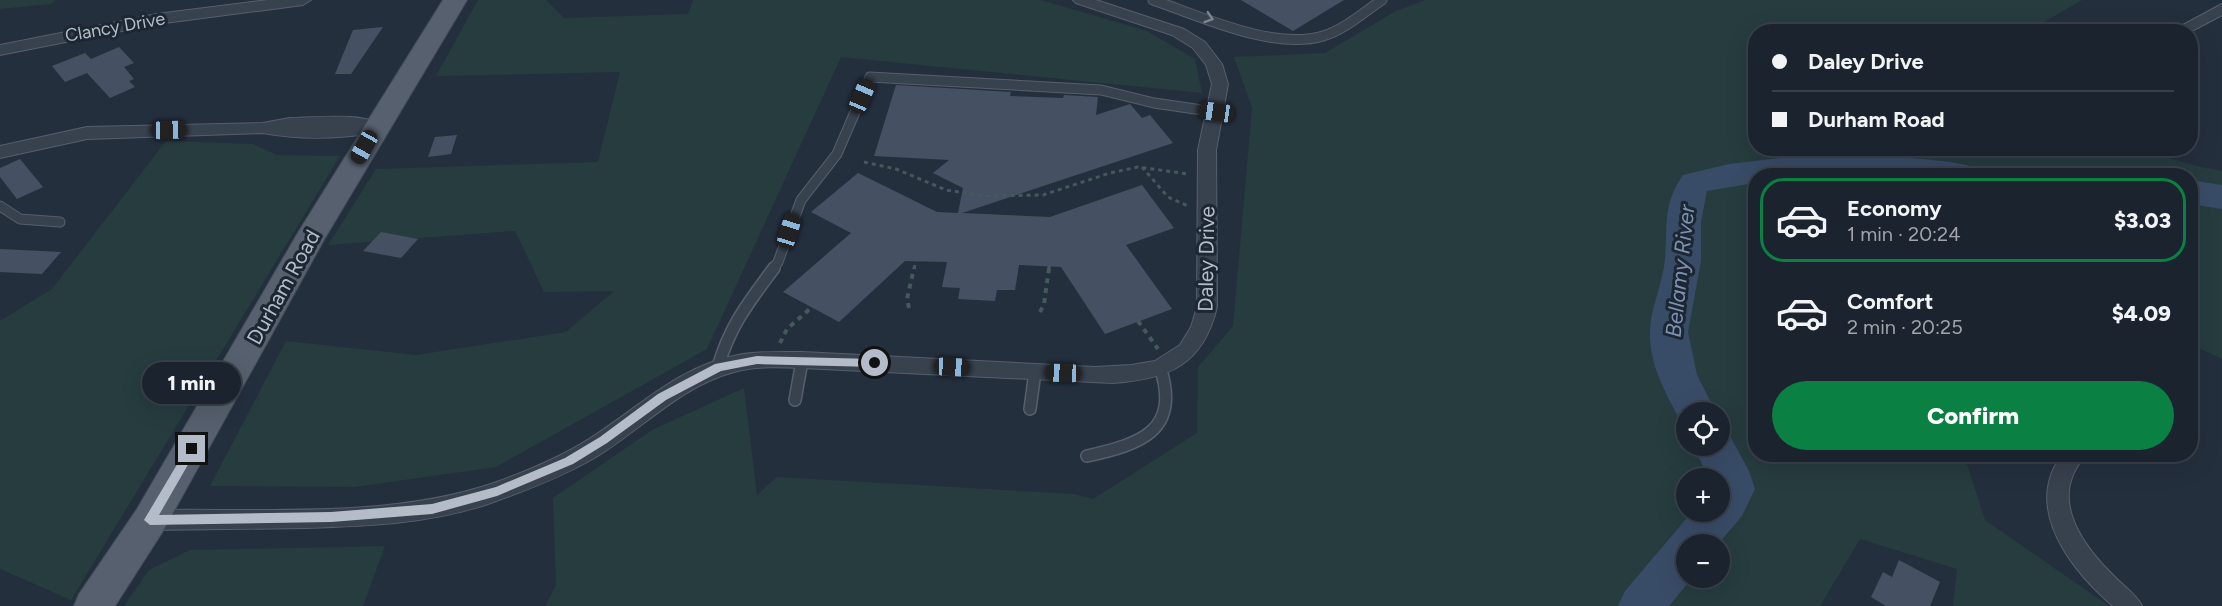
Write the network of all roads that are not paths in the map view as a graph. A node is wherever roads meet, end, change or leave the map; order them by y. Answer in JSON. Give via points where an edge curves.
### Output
{"nodes":[{"id":1,"x":303,"y":0,"type":"edge"},
{"id":2,"x":455,"y":0,"type":"edge"},
{"id":3,"x":1081,"y":0,"type":"edge"},
{"id":4,"x":1153,"y":0,"type":"edge"},
{"id":5,"x":1382,"y":0,"type":"edge"},
{"id":6,"x":2222,"y":9,"type":"edge"},
{"id":7,"x":2193,"y":24,"type":"edge"},
{"id":8,"x":0,"y":50,"type":"edge"},
{"id":9,"x":1216,"y":112,"type":"junction"},
{"id":10,"x":375,"y":128,"type":"junction"},
{"id":11,"x":0,"y":152,"type":"edge"},
{"id":12,"x":0,"y":206,"type":"edge"},
{"id":13,"x":60,"y":222,"type":"dead end"},
{"id":14,"x":1160,"y":360,"type":"junction"},
{"id":15,"x":802,"y":361,"type":"junction"},
{"id":16,"x":718,"y":367,"type":"junction"},
{"id":17,"x":1035,"y":372,"type":"junction"},
{"id":18,"x":795,"y":400,"type":"dead end"},
{"id":19,"x":1030,"y":409,"type":"dead end"},
{"id":20,"x":1087,"y":456,"type":"dead end"},
{"id":21,"x":2067,"y":462,"type":"edge"},
{"id":22,"x":150,"y":520,"type":"junction"},
{"id":23,"x":93,"y":606,"type":"edge"},
{"id":24,"x":2130,"y":606,"type":"edge"}],
"edges":[{"from":1,"to":8,"type":"street","name":"Clancy Drive","via":[[146,21]]},
{"from":2,"to":10,"type":"main road","name":"Durham Road"},
{"from":3,"to":9,"type":"street","name":"Daley Drive","via":[[1166,26],[1199,45],[1218,74],[1220,95]]},
{"from":4,"to":5,"type":"lane","one_way":true,"via":[[1269,37],[1290,40],[1323,36]]},
{"from":6,"to":7,"type":"street"},
{"from":9,"to":14,"type":"street","name":"Daley Drive","via":[[1206,150],[1207,307],[1203,328],[1195,343],[1179,357]]},
{"from":9,"to":16,"type":"lane","via":[[1101,90],[870,76],[837,154],[801,200],[778,262],[733,325]]},
{"from":10,"to":11,"type":"street","via":[[87,133]]},
{"from":10,"to":22,"type":"main road","name":"Durham Road"},
{"from":12,"to":13,"type":"lane","via":[[23,221]]},
{"from":14,"to":17,"type":"street","name":"Daley Drive","via":[[1121,373]]},
{"from":14,"to":20,"type":"lane","via":[[1169,395],[1164,419],[1142,439]]},
{"from":15,"to":16,"type":"street","name":"Daley Drive","via":[[757,360]]},
{"from":15,"to":17,"type":"street","name":"Daley Drive"},
{"from":15,"to":18,"type":"lane"},
{"from":16,"to":22,"type":"street","name":"Daley Drive","via":[[662,397],[569,461],[465,501],[432,509],[331,517]]},
{"from":17,"to":19,"type":"lane"},
{"from":21,"to":24,"type":"street","via":[[2057,502],[2065,528],[2098,578]]},
{"from":22,"to":23,"type":"main road","name":"Durham Road"}]}
